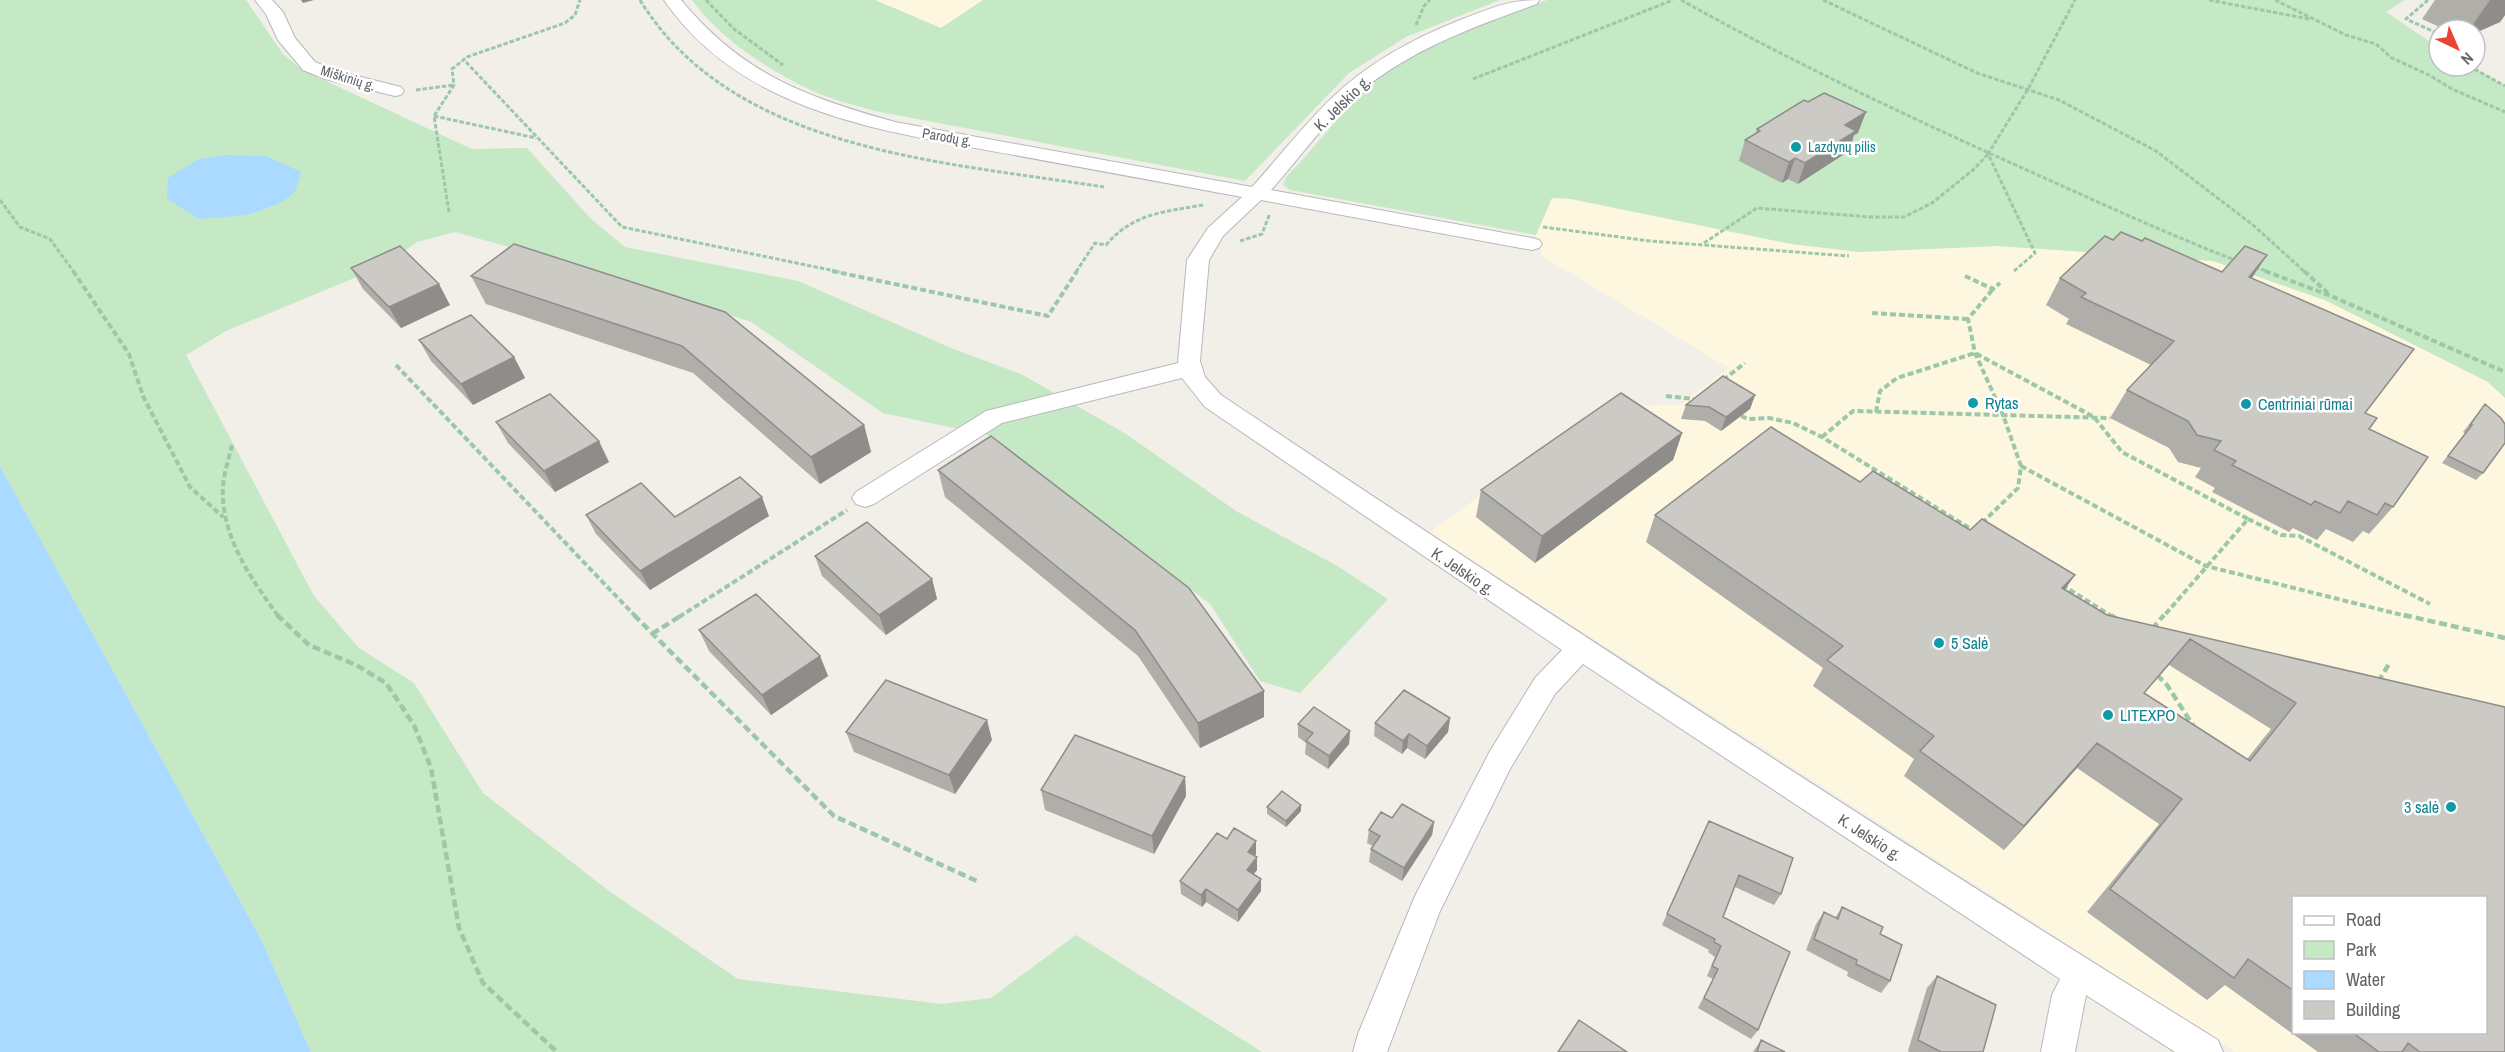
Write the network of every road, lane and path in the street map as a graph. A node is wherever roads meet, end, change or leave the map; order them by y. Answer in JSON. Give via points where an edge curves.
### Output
{"nodes":[{"id":1,"x":263,"y":0,"type":"edge"},
{"id":2,"x":580,"y":0,"type":"edge"},
{"id":3,"x":672,"y":0,"type":"edge"},
{"id":4,"x":1531,"y":0,"type":"edge"},
{"id":5,"x":1673,"y":0,"type":"edge"},
{"id":6,"x":1681,"y":0,"type":"edge"},
{"id":7,"x":1823,"y":0,"type":"edge"},
{"id":8,"x":2075,"y":0,"type":"edge"},
{"id":9,"x":2209,"y":0,"type":"edge"},
{"id":10,"x":2276,"y":0,"type":"edge"},
{"id":11,"x":2428,"y":0,"type":"edge"},
{"id":12,"x":2314,"y":20,"type":"junction"},
{"id":13,"x":2427,"y":29,"type":"edge"},
{"id":14,"x":466,"y":62,"type":"dead end"},
{"id":15,"x":2487,"y":76,"type":"edge"},
{"id":16,"x":1473,"y":79,"type":"dead end"},
{"id":17,"x":454,"y":85,"type":"junction"},
{"id":18,"x":2505,"y":86,"type":"edge"},
{"id":19,"x":2028,"y":89,"type":"junction"},
{"id":20,"x":394,"y":91,"type":"joint"},
{"id":21,"x":2505,"y":112,"type":"edge"},
{"id":22,"x":434,"y":116,"type":"junction"},
{"id":23,"x":538,"y":138,"type":"junction"},
{"id":24,"x":1988,"y":154,"type":"junction"},
{"id":25,"x":1257,"y":193,"type":"junction"},
{"id":26,"x":0,"y":200,"type":"edge"},
{"id":27,"x":1204,"y":204,"type":"dead end"},
{"id":28,"x":449,"y":212,"type":"dead end"},
{"id":29,"x":1271,"y":213,"type":"dead end"},
{"id":30,"x":1240,"y":241,"type":"dead end"},
{"id":31,"x":1532,"y":244,"type":"dead end"},
{"id":32,"x":1703,"y":244,"type":"dead end"},
{"id":33,"x":2014,"y":271,"type":"dead end"},
{"id":34,"x":1965,"y":276,"type":"dead end"},
{"id":35,"x":2000,"y":283,"type":"dead end"},
{"id":36,"x":1993,"y":289,"type":"junction"},
{"id":37,"x":2331,"y":296,"type":"junction"},
{"id":38,"x":1872,"y":313,"type":"dead end"},
{"id":39,"x":1968,"y":319,"type":"junction"},
{"id":40,"x":1975,"y":352,"type":"junction"},
{"id":41,"x":1744,"y":363,"type":"dead end"},
{"id":42,"x":396,"y":365,"type":"dead end"},
{"id":43,"x":1191,"y":368,"type":"junction"},
{"id":44,"x":2505,"y":372,"type":"edge"},
{"id":45,"x":1720,"y":381,"type":"edge"},
{"id":46,"x":1666,"y":396,"type":"dead end"},
{"id":47,"x":1700,"y":397,"type":"edge"},
{"id":48,"x":1876,"y":412,"type":"junction"},
{"id":49,"x":2003,"y":415,"type":"junction"},
{"id":50,"x":1741,"y":416,"type":"edge"},
{"id":51,"x":2094,"y":417,"type":"junction"},
{"id":52,"x":2110,"y":418,"type":"dead end"},
{"id":53,"x":1822,"y":437,"type":"junction"},
{"id":54,"x":232,"y":445,"type":"dead end"},
{"id":55,"x":2021,"y":466,"type":"junction"},
{"id":56,"x":865,"y":498,"type":"joint"},
{"id":57,"x":224,"y":518,"type":"junction"},
{"id":58,"x":2248,"y":519,"type":"junction"},
{"id":59,"x":1974,"y":530,"type":"junction"},
{"id":60,"x":1984,"y":537,"type":"edge"},
{"id":61,"x":1965,"y":538,"type":"edge"},
{"id":62,"x":2206,"y":566,"type":"junction"},
{"id":63,"x":2055,"y":580,"type":"edge"},
{"id":64,"x":2430,"y":604,"type":"dead end"},
{"id":65,"x":2126,"y":624,"type":"edge"},
{"id":66,"x":652,"y":634,"type":"junction"},
{"id":67,"x":2146,"y":637,"type":"edge"},
{"id":68,"x":2505,"y":638,"type":"edge"},
{"id":69,"x":1580,"y":650,"type":"junction"},
{"id":70,"x":2389,"y":664,"type":"dead end"},
{"id":71,"x":2153,"y":670,"type":"edge"},
{"id":72,"x":2373,"y":690,"type":"edge"},
{"id":73,"x":2197,"y":731,"type":"edge"},
{"id":74,"x":979,"y":882,"type":"dead end"},
{"id":75,"x":2079,"y":974,"type":"junction"},
{"id":76,"x":557,"y":1052,"type":"edge"},
{"id":77,"x":1370,"y":1052,"type":"edge"},
{"id":78,"x":2058,"y":1052,"type":"edge"},
{"id":79,"x":2205,"y":1052,"type":"edge"}],
"edges":[{"from":1,"to":20,"type":"street","name":"Miškinių g.","via":[[274,12],[287,40],[309,66]]},
{"from":2,"to":17,"type":"path","via":[[575,15],[565,22],[467,57],[452,69]]},
{"from":3,"to":25,"type":"street","name":"Parodų g.","via":[[724,54],[796,97],[823,106],[893,127]]},
{"from":4,"to":25,"type":"street","name":"K. Jelskio g.","via":[[1426,40],[1367,76],[1342,98]]},
{"from":5,"to":16,"type":"path"},
{"from":6,"to":24,"type":"path","via":[[1823,76]]},
{"from":7,"to":19,"type":"path","via":[[1977,73]]},
{"from":8,"to":19,"type":"path"},
{"from":9,"to":12,"type":"path"},
{"from":10,"to":12,"type":"path"},
{"from":11,"to":13,"type":"path","via":[[2406,19]]},
{"from":12,"to":21,"type":"path","via":[[2376,44],[2392,58]]},
{"from":14,"to":23,"type":"path"},
{"from":15,"to":18,"type":"path"},
{"from":17,"to":20,"type":"path"},
{"from":17,"to":22,"type":"path"},
{"from":19,"to":24,"type":"path"},
{"from":19,"to":37,"type":"path","via":[[2059,100],[2156,151],[2253,225]]},
{"from":22,"to":23,"type":"path"},
{"from":22,"to":28,"type":"path"},
{"from":23,"to":27,"type":"path","via":[[622,227],[1048,316],[1095,243],[1106,245],[1116,231],[1135,218]]},
{"from":24,"to":32,"type":"path","via":[[1932,203],[1904,217],[1757,208]]},
{"from":24,"to":33,"type":"path","via":[[2035,253]]},
{"from":24,"to":37,"type":"path","via":[[2202,247]]},
{"from":25,"to":31,"type":"street","name":"Parodų g."},
{"from":25,"to":43,"type":"street","name":"K. Jelskio g.","via":[[1203,244],[1198,260]]},
{"from":26,"to":57,"type":"path","via":[[20,227],[50,239],[98,306],[129,354],[143,396],[190,487]]},
{"from":29,"to":30,"type":"path","via":[[1262,234]]},
{"from":34,"to":36,"type":"path"},
{"from":35,"to":36,"type":"path"},
{"from":36,"to":39,"type":"path"},
{"from":37,"to":44,"type":"path"},
{"from":38,"to":39,"type":"path"},
{"from":39,"to":40,"type":"path"},
{"from":40,"to":48,"type":"path","via":[[1897,378],[1880,391]]},
{"from":40,"to":49,"type":"path"},
{"from":40,"to":51,"type":"path"},
{"from":41,"to":45,"type":"path"},
{"from":42,"to":66,"type":"path"},
{"from":43,"to":56,"type":"street","via":[[994,417]]},
{"from":43,"to":69,"type":"street","name":"K. Jelskio g.","via":[[1194,379],[1213,401]]},
{"from":46,"to":47,"type":"path","via":[[1691,401]]},
{"from":48,"to":49,"type":"path"},
{"from":48,"to":53,"type":"path","via":[[1853,411]]},
{"from":49,"to":51,"type":"path"},
{"from":49,"to":55,"type":"path"},
{"from":50,"to":53,"type":"path","via":[[1793,423]]},
{"from":51,"to":52,"type":"path"},
{"from":51,"to":58,"type":"path","via":[[2122,453]]},
{"from":53,"to":59,"type":"path"},
{"from":54,"to":57,"type":"path","via":[[223,485]]},
{"from":55,"to":59,"type":"path","via":[[2018,488]]},
{"from":55,"to":62,"type":"path"},
{"from":56,"to":66,"type":"path"},
{"from":57,"to":76,"type":"path","via":[[240,558],[278,616],[309,645],[386,683],[414,725],[431,768],[459,928],[483,983]]},
{"from":58,"to":62,"type":"path"},
{"from":58,"to":64,"type":"path","via":[[2280,535],[2299,536]]},
{"from":59,"to":60,"type":"path"},
{"from":59,"to":61,"type":"path"},
{"from":62,"to":67,"type":"path"},
{"from":62,"to":68,"type":"path"},
{"from":63,"to":65,"type":"path"},
{"from":66,"to":74,"type":"path","via":[[834,816]]},
{"from":69,"to":75,"type":"street","name":"K. Jelskio g."},
{"from":69,"to":77,"type":"street","via":[[1545,686],[1500,760],[1426,906]]},
{"from":70,"to":72,"type":"path"},
{"from":71,"to":73,"type":"path"},
{"from":75,"to":78,"type":"street","via":[[2069,995]]},
{"from":75,"to":79,"type":"street","name":"K. Jelskio g."}]}
